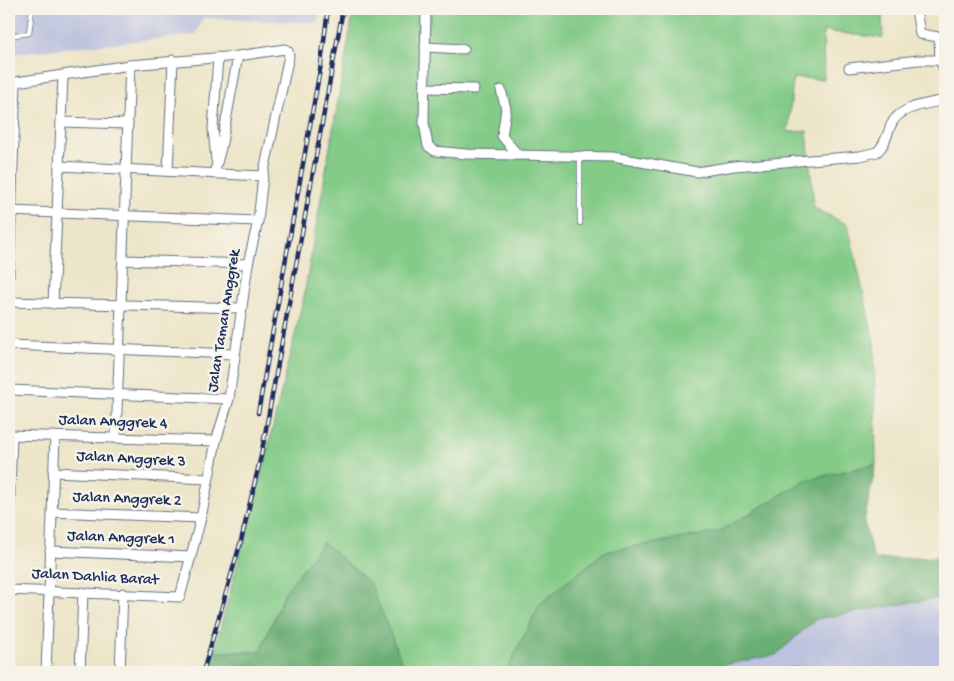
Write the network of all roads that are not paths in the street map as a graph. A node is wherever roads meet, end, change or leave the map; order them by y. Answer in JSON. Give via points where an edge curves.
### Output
{"nodes":[{"id":1,"x":32,"y":9,"type":"edge"},
{"id":2,"x":426,"y":9,"type":"edge"},
{"id":3,"x":916,"y":9,"type":"edge"},
{"id":4,"x":9,"y":36,"type":"edge"},
{"id":5,"x":425,"y":47,"type":"junction"},
{"id":6,"x":464,"y":49,"type":"dead end"},
{"id":7,"x":238,"y":56,"type":"junction"},
{"id":8,"x":218,"y":57,"type":"junction"},
{"id":9,"x":173,"y":60,"type":"junction"},
{"id":10,"x":940,"y":60,"type":"junction"},
{"id":11,"x":130,"y":65,"type":"junction"},
{"id":12,"x":848,"y":68,"type":"dead end"},
{"id":13,"x":945,"y":72,"type":"edge"},
{"id":14,"x":63,"y":77,"type":"junction"},
{"id":15,"x":425,"y":88,"type":"junction"},
{"id":16,"x":474,"y":89,"type":"dead end"},
{"id":17,"x":501,"y":90,"type":"dead end"},
{"id":18,"x":945,"y":100,"type":"edge"},
{"id":19,"x":12,"y":104,"type":"edge"},
{"id":20,"x":61,"y":122,"type":"junction"},
{"id":21,"x":128,"y":124,"type":"junction"},
{"id":22,"x":518,"y":155,"type":"junction"},
{"id":23,"x":580,"y":156,"type":"junction"},
{"id":24,"x":216,"y":160,"type":"junction"},
{"id":25,"x":59,"y":166,"type":"junction"},
{"id":26,"x":127,"y":169,"type":"junction"},
{"id":27,"x":168,"y":171,"type":"junction"},
{"id":28,"x":214,"y":174,"type":"junction"},
{"id":29,"x":263,"y":176,"type":"junction"},
{"id":30,"x":10,"y":211,"type":"edge"},
{"id":31,"x":57,"y":212,"type":"junction"},
{"id":32,"x":125,"y":215,"type":"junction"},
{"id":33,"x":258,"y":221,"type":"junction"},
{"id":34,"x":580,"y":223,"type":"dead end"},
{"id":35,"x":9,"y":256,"type":"edge"},
{"id":36,"x":123,"y":260,"type":"junction"},
{"id":37,"x":248,"y":264,"type":"junction"},
{"id":38,"x":9,"y":275,"type":"edge"},
{"id":39,"x":9,"y":302,"type":"edge"},
{"id":40,"x":53,"y":304,"type":"junction"},
{"id":41,"x":121,"y":304,"type":"junction"},
{"id":42,"x":242,"y":308,"type":"junction"},
{"id":43,"x":9,"y":345,"type":"edge"},
{"id":44,"x":120,"y":349,"type":"junction"},
{"id":45,"x":234,"y":354,"type":"junction"},
{"id":46,"x":9,"y":390,"type":"edge"},
{"id":47,"x":118,"y":394,"type":"junction"},
{"id":48,"x":228,"y":399,"type":"junction"},
{"id":49,"x":10,"y":435,"type":"edge"},
{"id":50,"x":54,"y":436,"type":"junction"},
{"id":51,"x":116,"y":438,"type":"junction"},
{"id":52,"x":216,"y":441,"type":"junction"},
{"id":53,"x":53,"y":472,"type":"junction"},
{"id":54,"x":208,"y":478,"type":"junction"},
{"id":55,"x":52,"y":512,"type":"junction"},
{"id":56,"x":9,"y":518,"type":"edge"},
{"id":57,"x":201,"y":518,"type":"junction"},
{"id":58,"x":50,"y":551,"type":"junction"},
{"id":59,"x":191,"y":557,"type":"junction"},
{"id":60,"x":9,"y":590,"type":"edge"},
{"id":61,"x":49,"y":591,"type":"junction"},
{"id":62,"x":83,"y":592,"type":"junction"},
{"id":63,"x":123,"y":593,"type":"junction"},
{"id":64,"x":180,"y":597,"type":"joint"},
{"id":65,"x":46,"y":672,"type":"edge"},
{"id":66,"x":80,"y":672,"type":"edge"},
{"id":67,"x":120,"y":672,"type":"edge"},
{"id":68,"x":782,"y":672,"type":"edge"},
{"id":69,"x":807,"y":672,"type":"edge"}],
"edges":[{"from":1,"to":4,"type":"lane","via":[[29,33]]},
{"from":2,"to":5,"type":"street"},
{"from":3,"to":10,"type":"street","via":[[920,34],[939,37]]},
{"from":5,"to":6,"type":"street"},
{"from":5,"to":15,"type":"street"},
{"from":7,"to":8,"type":"street"},
{"from":7,"to":24,"type":"street"},
{"from":7,"to":29,"type":"street","name":"Jalan Taman Anggrek","via":[[285,49],[289,56]]},
{"from":8,"to":9,"type":"street"},
{"from":8,"to":24,"type":"street","via":[[214,129]]},
{"from":9,"to":11,"type":"street"},
{"from":9,"to":27,"type":"street"},
{"from":10,"to":12,"type":"street"},
{"from":10,"to":13,"type":"street"},
{"from":11,"to":14,"type":"street"},
{"from":11,"to":21,"type":"street"},
{"from":14,"to":19,"type":"street","via":[[16,82]]},
{"from":14,"to":20,"type":"street"},
{"from":15,"to":16,"type":"street"},
{"from":15,"to":22,"type":"street","via":[[426,137],[428,146],[433,150]]},
{"from":17,"to":22,"type":"street","via":[[506,109],[502,136]]},
{"from":18,"to":23,"type":"street","via":[[899,113],[891,123],[881,149],[868,155],[697,172],[634,160]]},
{"from":19,"to":30,"type":"street"},
{"from":20,"to":21,"type":"street"},
{"from":20,"to":25,"type":"street"},
{"from":21,"to":26,"type":"street"},
{"from":22,"to":23,"type":"street"},
{"from":23,"to":34,"type":"lane"},
{"from":24,"to":28,"type":"street"},
{"from":25,"to":26,"type":"street"},
{"from":25,"to":31,"type":"street"},
{"from":26,"to":27,"type":"street"},
{"from":26,"to":32,"type":"street"},
{"from":27,"to":28,"type":"street"},
{"from":28,"to":29,"type":"street"},
{"from":29,"to":33,"type":"street","name":"Jalan Taman Anggrek"},
{"from":30,"to":31,"type":"street"},
{"from":30,"to":35,"type":"street"},
{"from":31,"to":32,"type":"street"},
{"from":31,"to":40,"type":"street"},
{"from":32,"to":33,"type":"street"},
{"from":32,"to":36,"type":"street"},
{"from":33,"to":37,"type":"street","name":"Jalan Taman Anggrek"},
{"from":35,"to":38,"type":"street"},
{"from":36,"to":37,"type":"street"},
{"from":36,"to":41,"type":"street"},
{"from":37,"to":42,"type":"street","name":"Jalan Taman Anggrek"},
{"from":39,"to":40,"type":"street"},
{"from":40,"to":41,"type":"street"},
{"from":41,"to":42,"type":"street"},
{"from":41,"to":44,"type":"street"},
{"from":42,"to":45,"type":"street","name":"Jalan Taman Anggrek"},
{"from":43,"to":44,"type":"street"},
{"from":44,"to":45,"type":"street"},
{"from":44,"to":47,"type":"street"},
{"from":45,"to":48,"type":"street","name":"Jalan Taman Anggrek"},
{"from":46,"to":47,"type":"street"},
{"from":47,"to":48,"type":"street"},
{"from":47,"to":51,"type":"street"},
{"from":48,"to":52,"type":"street","name":"Jalan Taman Anggrek"},
{"from":49,"to":50,"type":"street","name":"Jalan Anggrek 4"},
{"from":49,"to":56,"type":"street"},
{"from":50,"to":51,"type":"street","name":"Jalan Anggrek 4"},
{"from":50,"to":53,"type":"street"},
{"from":51,"to":52,"type":"street","name":"Jalan Anggrek 4"},
{"from":52,"to":54,"type":"street","name":"Jalan Taman Anggrek"},
{"from":53,"to":54,"type":"street","name":"Jalan Anggrek 3"},
{"from":53,"to":55,"type":"street"},
{"from":54,"to":57,"type":"street","name":"Jalan Taman Anggrek"},
{"from":55,"to":57,"type":"street","name":"Jalan Anggrek 2"},
{"from":55,"to":58,"type":"street"},
{"from":57,"to":59,"type":"street","name":"Jalan Taman Anggrek"},
{"from":58,"to":59,"type":"street","name":"Jalan Anggrek 1"},
{"from":58,"to":61,"type":"street"},
{"from":59,"to":64,"type":"street","name":"Jalan Taman Anggrek"},
{"from":60,"to":61,"type":"street","name":"Jalan Dahlia Barat"},
{"from":61,"to":62,"type":"street","name":"Jalan Dahlia Barat"},
{"from":61,"to":65,"type":"street"},
{"from":62,"to":63,"type":"street","name":"Jalan Dahlia Barat"},
{"from":62,"to":66,"type":"street"},
{"from":63,"to":64,"type":"street","name":"Jalan Dahlia Barat"},
{"from":63,"to":67,"type":"street"},
{"from":68,"to":69,"type":"lane","via":[[793,669]]}]}
